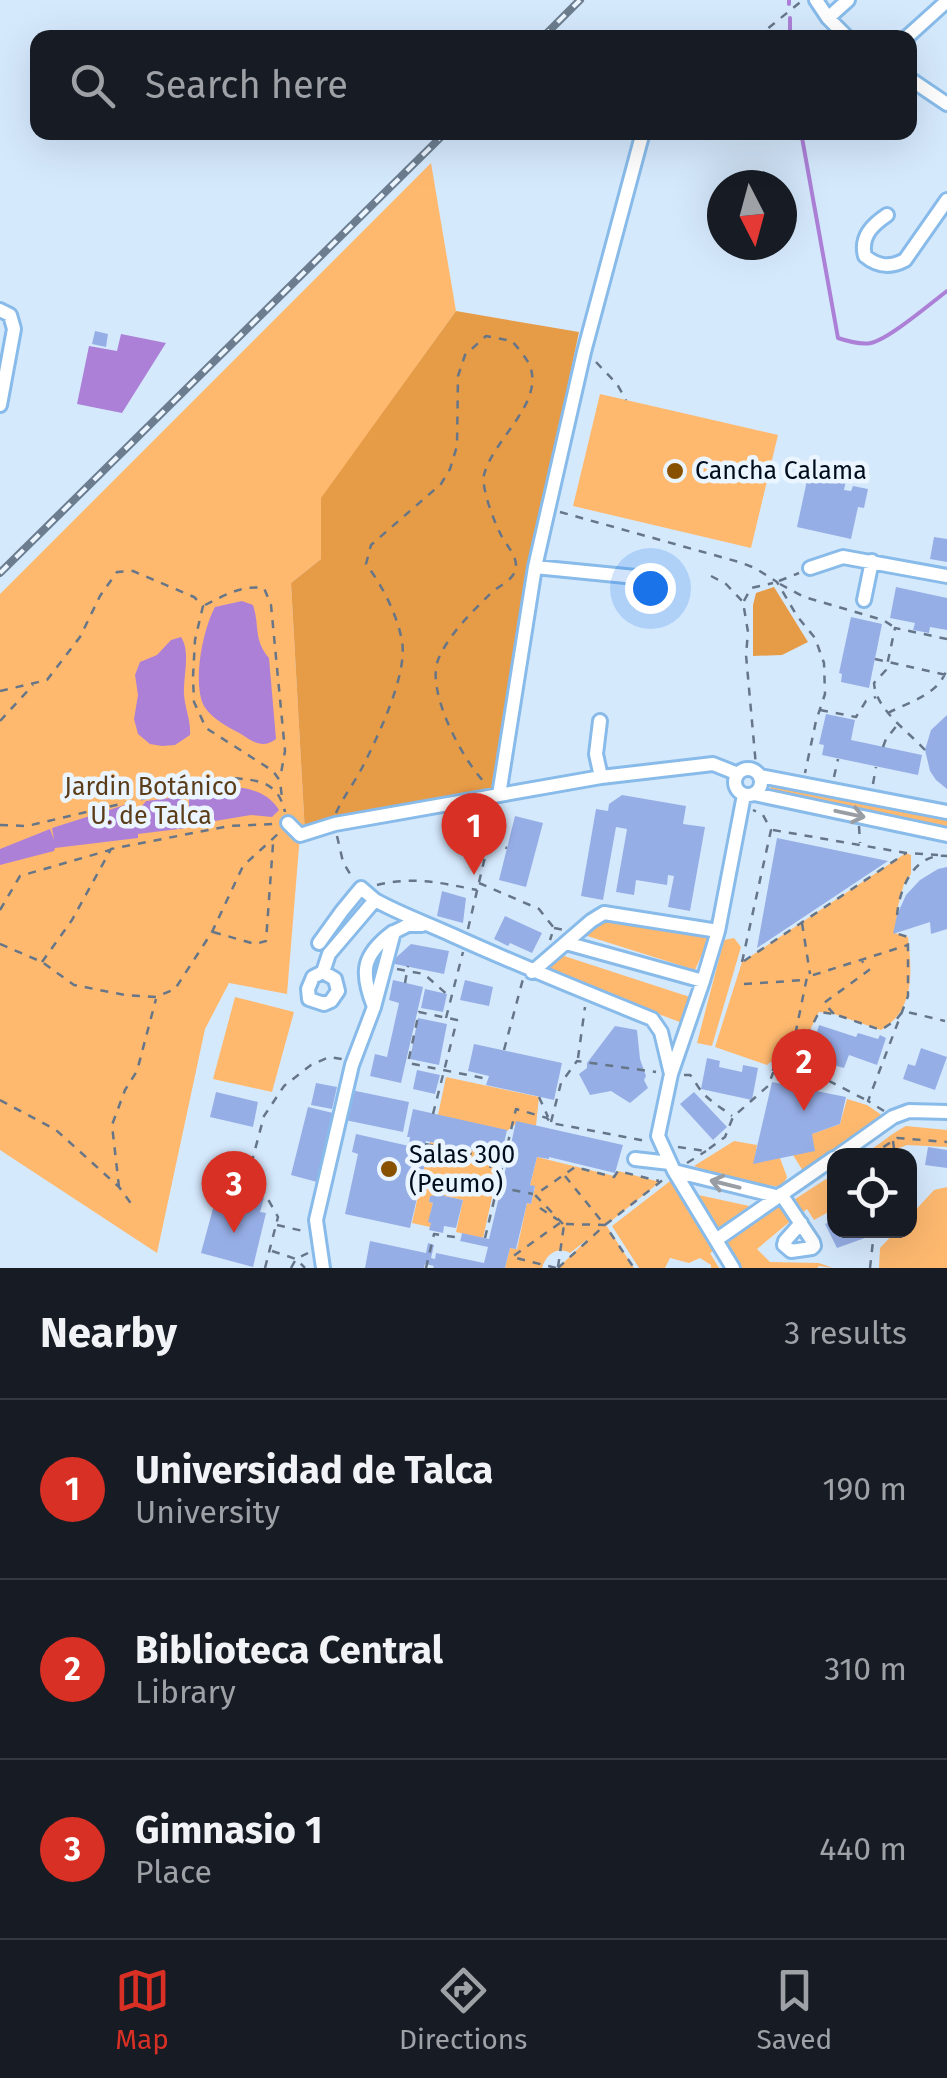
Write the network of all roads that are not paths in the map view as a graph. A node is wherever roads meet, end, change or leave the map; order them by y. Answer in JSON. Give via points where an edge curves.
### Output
{"nodes":[{"id":1,"x":816,"y":0,"type":"edge"},
{"id":2,"x":848,"y":0,"type":"edge"},
{"id":3,"x":947,"y":1,"type":"edge"},
{"id":4,"x":828,"y":18,"type":"junction"},
{"id":5,"x":840,"y":30,"type":"edge"},
{"id":6,"x":915,"y":30,"type":"edge"},
{"id":7,"x":917,"y":83,"type":"edge"},
{"id":8,"x":944,"y":97,"type":"edge"},
{"id":9,"x":641,"y":140,"type":"edge"},
{"id":10,"x":947,"y":200,"type":"edge"},
{"id":11,"x":887,"y":215,"type":"dead end"},
{"id":12,"x":0,"y":310,"type":"edge"},
{"id":13,"x":0,"y":405,"type":"edge"},
{"id":14,"x":872,"y":561,"type":"junction"},
{"id":15,"x":536,"y":567,"type":"junction"},
{"id":16,"x":810,"y":568,"type":"road end"},
{"id":17,"x":947,"y":576,"type":"edge"},
{"id":18,"x":656,"y":579,"type":"dead end"},
{"id":19,"x":864,"y":600,"type":"dead end"},
{"id":20,"x":600,"y":721,"type":"dead end"},
{"id":21,"x":738,"y":774,"type":"junction"},
{"id":22,"x":758,"y":774,"type":"junction"},
{"id":23,"x":601,"y":777,"type":"junction"},
{"id":24,"x":749,"y":794,"type":"junction"},
{"id":25,"x":500,"y":796,"type":"junction"},
{"id":26,"x":947,"y":812,"type":"edge"},
{"id":27,"x":288,"y":823,"type":"road end"},
{"id":28,"x":947,"y":835,"type":"edge"},
{"id":29,"x":374,"y":900,"type":"junction"},
{"id":30,"x":430,"y":925,"type":"junction"},
{"id":31,"x":718,"y":931,"type":"junction"},
{"id":32,"x":394,"y":932,"type":"junction"},
{"id":33,"x":566,"y":942,"type":"junction"},
{"id":34,"x":319,"y":943,"type":"dead end"},
{"id":35,"x":323,"y":972,"type":"dead end"},
{"id":36,"x":527,"y":975,"type":"junction"},
{"id":37,"x":703,"y":981,"type":"junction"},
{"id":38,"x":374,"y":1007,"type":"junction"},
{"id":39,"x":671,"y":1074,"type":"junction"},
{"id":40,"x":947,"y":1112,"type":"edge"},
{"id":41,"x":849,"y":1148,"type":"edge"},
{"id":42,"x":635,"y":1159,"type":"dead end"},
{"id":43,"x":827,"y":1163,"type":"edge"},
{"id":44,"x":672,"y":1167,"type":"junction"},
{"id":45,"x":779,"y":1195,"type":"junction"},
{"id":46,"x":801,"y":1223,"type":"dead end"},
{"id":47,"x":716,"y":1240,"type":"junction"},
{"id":48,"x":323,"y":1268,"type":"edge"},
{"id":49,"x":733,"y":1268,"type":"edge"}],
"edges":[{"from":1,"to":4,"type":"street"},
{"from":2,"to":4,"type":"street"},
{"from":3,"to":6,"type":"street"},
{"from":4,"to":5,"type":"street"},
{"from":7,"to":8,"type":"street"},
{"from":9,"to":15,"type":"street"},
{"from":10,"to":11,"type":"street","via":[[906,260],[882,266],[865,256],[863,246]]},
{"from":12,"to":13,"type":"street","via":[[14,329]]},
{"from":14,"to":16,"type":"street","via":[[843,557]]},
{"from":14,"to":17,"type":"street"},
{"from":14,"to":19,"type":"street"},
{"from":15,"to":18,"type":"street"},
{"from":15,"to":25,"type":"street"},
{"from":20,"to":23,"type":"street"},
{"from":21,"to":22,"type":"street"},
{"from":21,"to":23,"type":"street","via":[[713,764]]},
{"from":21,"to":24,"type":"street","via":[[736,789]]},
{"from":22,"to":24,"type":"street","via":[[761,786]]},
{"from":22,"to":26,"type":"street"},
{"from":23,"to":25,"type":"street"},
{"from":24,"to":28,"type":"street","one_way":true},
{"from":24,"to":31,"type":"street"},
{"from":25,"to":27,"type":"street","via":[[300,834]]},
{"from":29,"to":30,"type":"street"},
{"from":29,"to":34,"type":"street","via":[[362,888]]},
{"from":29,"to":35,"type":"street","via":[[329,954]]},
{"from":30,"to":32,"type":"street"},
{"from":30,"to":36,"type":"street"},
{"from":31,"to":33,"type":"street","via":[[604,913]]},
{"from":31,"to":37,"type":"street"},
{"from":32,"to":38,"type":"street"},
{"from":32,"to":38,"type":"street","via":[[370,952],[366,974]]},
{"from":33,"to":36,"type":"street"},
{"from":33,"to":37,"type":"street"},
{"from":36,"to":39,"type":"street","via":[[652,1019]]},
{"from":37,"to":39,"type":"street"},
{"from":38,"to":48,"type":"street","via":[[352,1065],[316,1220]]},
{"from":39,"to":44,"type":"street","via":[[658,1136]]},
{"from":40,"to":41,"type":"street","via":[[893,1116]]},
{"from":42,"to":44,"type":"street"},
{"from":43,"to":45,"type":"street"},
{"from":45,"to":44,"type":"street","one_way":true},
{"from":44,"to":47,"type":"street"},
{"from":45,"to":46,"type":"street"},
{"from":45,"to":47,"type":"street"},
{"from":47,"to":49,"type":"street"}]}
